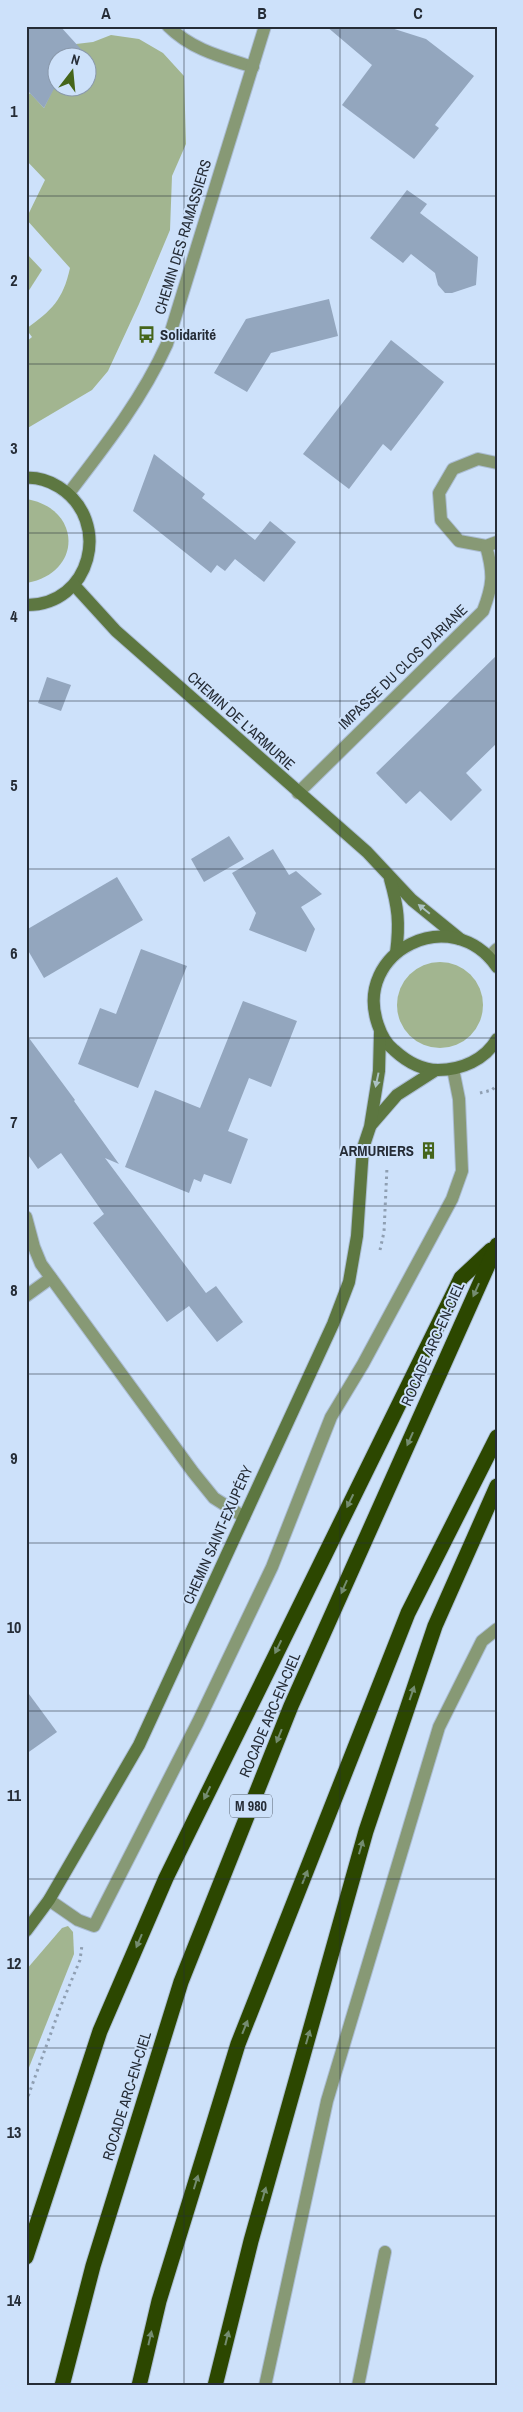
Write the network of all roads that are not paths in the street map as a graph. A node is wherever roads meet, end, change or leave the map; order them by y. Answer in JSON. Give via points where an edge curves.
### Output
{"nodes":[{"id":1,"x":168,"y":26,"type":"edge"},
{"id":2,"x":265,"y":26,"type":"edge"},
{"id":3,"x":253,"y":67,"type":"junction"},
{"id":4,"x":497,"y":463,"type":"edge"},
{"id":5,"x":26,"y":478,"type":"edge"},
{"id":6,"x":69,"y":494,"type":"junction"},
{"id":7,"x":491,"y":544,"type":"edge"},
{"id":8,"x":74,"y":585,"type":"junction"},
{"id":9,"x":26,"y":604,"type":"edge"},
{"id":10,"x":298,"y":793,"type":"junction"},
{"id":11,"x":390,"y":878,"type":"junction"},
{"id":12,"x":460,"y":939,"type":"junction"},
{"id":13,"x":396,"y":952,"type":"junction"},
{"id":14,"x":494,"y":958,"type":"edge"},
{"id":15,"x":380,"y":1033,"type":"junction"},
{"id":16,"x":496,"y":1042,"type":"edge"},
{"id":17,"x":453,"y":1069,"type":"junction"},
{"id":18,"x":436,"y":1070,"type":"junction"},
{"id":19,"x":370,"y":1126,"type":"junction"},
{"id":20,"x":26,"y":1217,"type":"edge"},
{"id":21,"x":496,"y":1245,"type":"edge"},
{"id":22,"x":51,"y":1278,"type":"junction"},
{"id":23,"x":26,"y":1296,"type":"edge"},
{"id":24,"x":497,"y":1437,"type":"edge"},
{"id":25,"x":497,"y":1486,"type":"edge"},
{"id":26,"x":244,"y":1517,"type":"junction"},
{"id":27,"x":497,"y":1630,"type":"edge"},
{"id":28,"x":49,"y":1900,"type":"junction"},
{"id":29,"x":26,"y":1931,"type":"edge"},
{"id":30,"x":385,"y":2252,"type":"dead end"},
{"id":31,"x":26,"y":2257,"type":"edge"},
{"id":32,"x":62,"y":2386,"type":"edge"},
{"id":33,"x":140,"y":2386,"type":"edge"},
{"id":34,"x":215,"y":2386,"type":"edge"},
{"id":35,"x":265,"y":2386,"type":"edge"},
{"id":36,"x":358,"y":2386,"type":"edge"}],
"edges":[{"from":1,"to":3,"type":"street","via":[[182,40],[200,50]]},
{"from":2,"to":3,"type":"street","name":"CHEMIN DES RAMASSIERS"},
{"from":3,"to":6,"type":"street","name":"CHEMIN DES RAMASSIERS","via":[[167,344],[130,412]]},
{"from":4,"to":7,"type":"street","name":"IMPASSE DU CLOS D'ARIANE","via":[[478,459],[453,470],[439,493],[441,520],[460,540]]},
{"from":5,"to":6,"type":"street","via":[[51,482]]},
{"from":6,"to":8,"type":"street","via":[[85,514],[91,538],[87,563]]},
{"from":7,"to":10,"type":"street","name":"IMPASSE DU CLOS D'ARIANE","via":[[491,592],[483,611]]},
{"from":8,"to":9,"type":"street","via":[[57,598],[37,605]]},
{"from":8,"to":10,"type":"street","name":"CHEMIN DE L'ARMURIE","via":[[116,631]]},
{"from":10,"to":11,"type":"street","name":"CHEMIN DE L'ARMURIE","via":[[367,852]]},
{"from":12,"to":11,"type":"street","name":"CHEMIN DE L'ARMURIE","one_way":true},
{"from":11,"to":13,"type":"street","name":"CHEMIN DE L'ARMURIE","via":[[400,926]]},
{"from":12,"to":13,"type":"street","via":[[426,937]]},
{"from":12,"to":14,"type":"street"},
{"from":13,"to":15,"type":"street","via":[[377,981],[374,999]]},
{"from":15,"to":18,"type":"street","via":[[404,1059]]},
{"from":15,"to":19,"type":"street","name":"CHEMIN SAINT-EXUPÉRY","one_way":true,"via":[[379,1071]]},
{"from":16,"to":17,"type":"street","via":[[484,1055]]},
{"from":17,"to":18,"type":"street"},
{"from":17,"to":28,"type":"street","via":[[459,1098],[462,1171],[452,1199],[331,1417],[272,1567],[198,1722],[94,1926],[78,1920]]},
{"from":18,"to":19,"type":"street","name":"CHEMIN SAINT-EXUPÉRY","via":[[397,1095]]},
{"from":19,"to":26,"type":"street","name":"CHEMIN SAINT-EXUPÉRY","via":[[363,1148],[357,1236],[349,1282],[333,1324]]},
{"from":20,"to":22,"type":"street","via":[[34,1247]]},
{"from":21,"to":31,"type":"highway","one_way":true,"via":[[461,1278],[166,1878],[100,2031]]},
{"from":21,"to":32,"type":"highway","name":"ROCADE ARC-EN-CIEL","number":"M 980","one_way":true,"via":[[291,1706],[181,1982],[93,2266]]},
{"from":22,"to":23,"type":"street"},
{"from":22,"to":26,"type":"street","via":[[214,1498]]},
{"from":33,"to":24,"type":"highway","one_way":true,"via":[[159,2301],[238,2044],[408,1613]]},
{"from":34,"to":25,"type":"highway","one_way":true,"via":[[251,2241],[366,1831],[435,1626]]},
{"from":26,"to":28,"type":"street","name":"CHEMIN SAINT-EXUPÉRY","via":[[139,1745]]},
{"from":27,"to":35,"type":"street","via":[[482,1642],[439,1727],[328,2101]]},
{"from":28,"to":29,"type":"street","name":"CHEMIN SAINT-EXUPÉRY"},
{"from":30,"to":36,"type":"street"}]}
